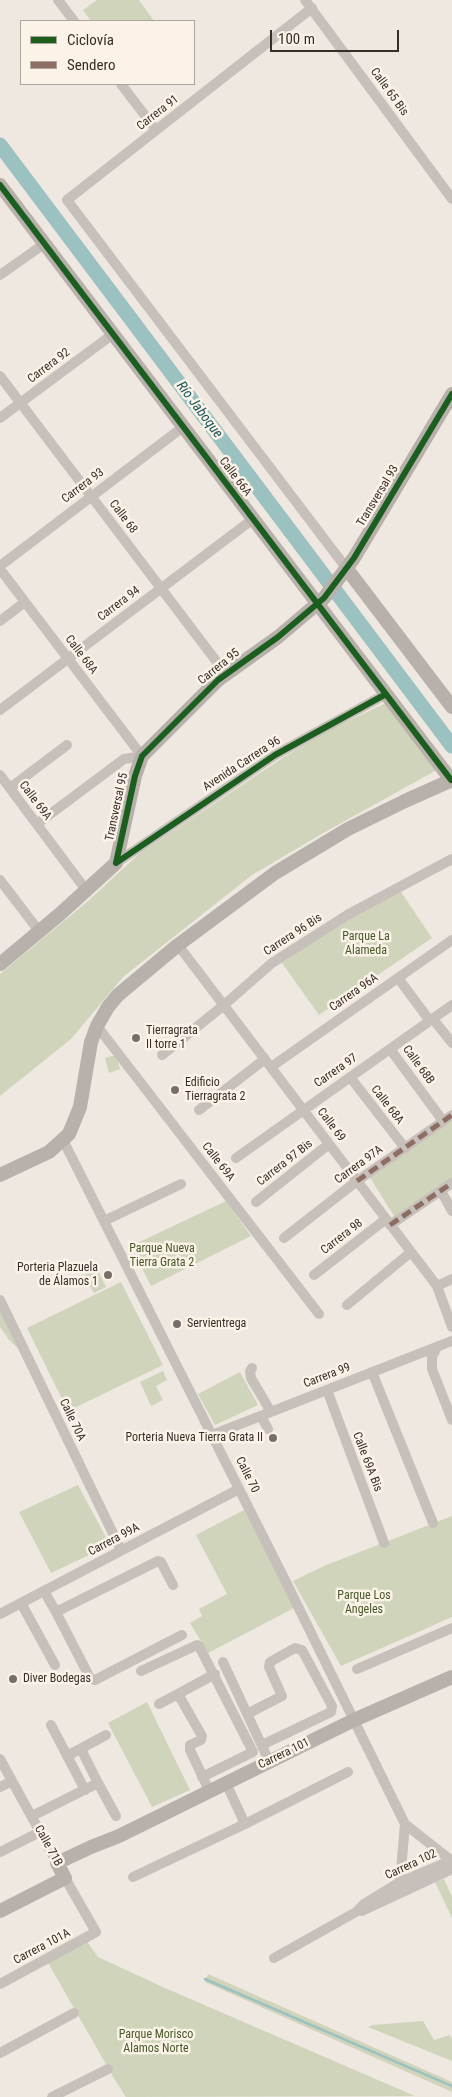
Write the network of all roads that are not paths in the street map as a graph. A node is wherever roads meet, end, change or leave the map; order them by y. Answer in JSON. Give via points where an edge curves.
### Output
{"nodes":[{"id":1,"x":58,"y":0,"type":"edge"},
{"id":2,"x":309,"y":4,"type":"edge"},
{"id":3,"x":73,"y":20,"type":"edge"},
{"id":4,"x":122,"y":85,"type":"edge"},
{"id":5,"x":156,"y":130,"type":"junction"},
{"id":6,"x":0,"y":185,"type":"edge"},
{"id":7,"x":452,"y":199,"type":"edge"},
{"id":8,"x":44,"y":244,"type":"junction"},
{"id":9,"x":0,"y":275,"type":"edge"},
{"id":10,"x":113,"y":334,"type":"junction"},
{"id":11,"x":0,"y":376,"type":"edge"},
{"id":12,"x":452,"y":394,"type":"edge"},
{"id":13,"x":20,"y":403,"type":"junction"},
{"id":14,"x":0,"y":418,"type":"edge"},
{"id":15,"x":183,"y":427,"type":"junction"},
{"id":16,"x":91,"y":496,"type":"junction"},
{"id":17,"x":253,"y":519,"type":"junction"},
{"id":18,"x":0,"y":568,"type":"edge"},
{"id":19,"x":347,"y":569,"type":"junction"},
{"id":20,"x":161,"y":588,"type":"junction"},
{"id":21,"x":321,"y":601,"type":"junction"},
{"id":22,"x":25,"y":602,"type":"junction"},
{"id":23,"x":0,"y":621,"type":"edge"},
{"id":24,"x":68,"y":658,"type":"junction"},
{"id":25,"x":226,"y":674,"type":"junction"},
{"id":26,"x":386,"y":694,"type":"junction"},
{"id":27,"x":452,"y":707,"type":"edge"},
{"id":28,"x":0,"y":710,"type":"edge"},
{"id":29,"x":67,"y":745,"type":"dead end"},
{"id":30,"x":142,"y":756,"type":"junction"},
{"id":31,"x":0,"y":775,"type":"edge"},
{"id":32,"x":452,"y":781,"type":"edge"},
{"id":33,"x":10,"y":788,"type":"junction"},
{"id":34,"x":37,"y":824,"type":"junction"},
{"id":35,"x":452,"y":859,"type":"edge"},
{"id":36,"x":116,"y":863,"type":"junction"},
{"id":37,"x":0,"y":880,"type":"edge"},
{"id":38,"x":86,"y":890,"type":"junction"},
{"id":39,"x":39,"y":931,"type":"junction"},
{"id":40,"x":452,"y":940,"type":"edge"},
{"id":41,"x":178,"y":945,"type":"junction"},
{"id":42,"x":0,"y":964,"type":"edge"},
{"id":43,"x":398,"y":978,"type":"junction"},
{"id":44,"x":224,"y":1005,"type":"junction"},
{"id":45,"x":452,"y":1005,"type":"edge"},
{"id":46,"x":432,"y":1020,"type":"junction"},
{"id":47,"x":97,"y":1026,"type":"junction"},
{"id":48,"x":452,"y":1043,"type":"edge"},
{"id":49,"x":390,"y":1049,"type":"junction"},
{"id":50,"x":162,"y":1055,"type":"dead end"},
{"id":51,"x":268,"y":1063,"type":"junction"},
{"id":52,"x":350,"y":1077,"type":"junction"},
{"id":53,"x":199,"y":1110,"type":"dead end"},
{"id":54,"x":303,"y":1110,"type":"junction"},
{"id":55,"x":448,"y":1118,"type":"edge"},
{"id":56,"x":63,"y":1140,"type":"junction"},
{"id":57,"x":329,"y":1144,"type":"junction"},
{"id":58,"x":405,"y":1148,"type":"junction"},
{"id":59,"x":236,"y":1158,"type":"dead end"},
{"id":60,"x":0,"y":1175,"type":"edge"},
{"id":61,"x":357,"y":1181,"type":"junction"},
{"id":62,"x":452,"y":1183,"type":"edge"},
{"id":63,"x":181,"y":1184,"type":"dead end"},
{"id":64,"x":441,"y":1191,"type":"junction"},
{"id":65,"x":256,"y":1202,"type":"dead end"},
{"id":66,"x":452,"y":1211,"type":"edge"},
{"id":67,"x":104,"y":1221,"type":"junction"},
{"id":68,"x":388,"y":1222,"type":"junction"},
{"id":69,"x":284,"y":1238,"type":"dead end"},
{"id":70,"x":411,"y":1252,"type":"junction"},
{"id":71,"x":314,"y":1275,"type":"dead end"},
{"id":72,"x":452,"y":1278,"type":"edge"},
{"id":73,"x":437,"y":1286,"type":"junction"},
{"id":74,"x":0,"y":1300,"type":"edge"},
{"id":75,"x":347,"y":1306,"type":"dead end"},
{"id":76,"x":319,"y":1314,"type":"dead end"},
{"id":77,"x":452,"y":1327,"type":"edge"},
{"id":78,"x":452,"y":1341,"type":"edge"},
{"id":79,"x":436,"y":1347,"type":"junction"},
{"id":80,"x":252,"y":1368,"type":"dead end"},
{"id":81,"x":372,"y":1372,"type":"junction"},
{"id":82,"x":327,"y":1390,"type":"junction"},
{"id":83,"x":266,"y":1414,"type":"junction"},
{"id":84,"x":452,"y":1420,"type":"edge"},
{"id":85,"x":268,"y":1429,"type":"dead end"},
{"id":86,"x":212,"y":1435,"type":"junction"},
{"id":87,"x":239,"y":1489,"type":"junction"},
{"id":88,"x":433,"y":1523,"type":"dead end"},
{"id":89,"x":384,"y":1543,"type":"dead end"},
{"id":90,"x":122,"y":1550,"type":"junction"},
{"id":91,"x":173,"y":1585,"type":"dead end"},
{"id":92,"x":44,"y":1591,"type":"junction"},
{"id":93,"x":21,"y":1603,"type":"junction"},
{"id":94,"x":1,"y":1610,"type":"edge"},
{"id":95,"x":56,"y":1612,"type":"junction"},
{"id":96,"x":452,"y":1628,"type":"edge"},
{"id":97,"x":182,"y":1635,"type":"dead end"},
{"id":98,"x":223,"y":1662,"type":"dead end"},
{"id":99,"x":55,"y":1665,"type":"dead end"},
{"id":100,"x":357,"y":1669,"type":"dead end"},
{"id":101,"x":141,"y":1671,"type":"dead end"},
{"id":102,"x":215,"y":1674,"type":"junction"},
{"id":103,"x":452,"y":1677,"type":"edge"},
{"id":104,"x":178,"y":1694,"type":"junction"},
{"id":105,"x":159,"y":1704,"type":"dead end"},
{"id":106,"x":247,"y":1714,"type":"junction"},
{"id":107,"x":354,"y":1720,"type":"junction"},
{"id":108,"x":51,"y":1725,"type":"dead end"},
{"id":109,"x":106,"y":1736,"type":"dead end"},
{"id":110,"x":262,"y":1746,"type":"junction"},
{"id":111,"x":81,"y":1749,"type":"junction"},
{"id":112,"x":67,"y":1756,"type":"junction"},
{"id":113,"x":0,"y":1759,"type":"edge"},
{"id":114,"x":269,"y":1761,"type":"junction"},
{"id":115,"x":348,"y":1772,"type":"dead end"},
{"id":116,"x":202,"y":1777,"type":"junction"},
{"id":117,"x":12,"y":1781,"type":"junction"},
{"id":118,"x":98,"y":1783,"type":"junction"},
{"id":119,"x":226,"y":1783,"type":"junction"},
{"id":120,"x":0,"y":1787,"type":"edge"},
{"id":121,"x":85,"y":1790,"type":"junction"},
{"id":122,"x":210,"y":1790,"type":"junction"},
{"id":123,"x":32,"y":1816,"type":"junction"},
{"id":124,"x":116,"y":1816,"type":"dead end"},
{"id":125,"x":245,"y":1824,"type":"junction"},
{"id":126,"x":405,"y":1824,"type":"junction"},
{"id":127,"x":40,"y":1832,"type":"junction"},
{"id":128,"x":0,"y":1852,"type":"edge"},
{"id":129,"x":452,"y":1861,"type":"edge"},
{"id":130,"x":452,"y":1869,"type":"edge"},
{"id":131,"x":61,"y":1871,"type":"junction"},
{"id":132,"x":133,"y":1877,"type":"dead end"},
{"id":133,"x":403,"y":1886,"type":"junction"},
{"id":134,"x":0,"y":1912,"type":"edge"},
{"id":135,"x":96,"y":1932,"type":"joint"},
{"id":136,"x":274,"y":1958,"type":"dead end"},
{"id":137,"x":0,"y":1984,"type":"edge"},
{"id":138,"x":74,"y":2013,"type":"dead end"},
{"id":139,"x":0,"y":2052,"type":"edge"},
{"id":140,"x":108,"y":2069,"type":"dead end"},
{"id":141,"x":52,"y":2097,"type":"edge"}],
"edges":[{"from":1,"to":3,"type":"street"},
{"from":2,"to":5,"type":"street","name":"Carrera 91"},
{"from":2,"to":7,"type":"street","name":"Calle 65 Bis"},
{"from":4,"to":5,"type":"street"},
{"from":5,"to":19,"type":"street","name":"Carrera 91","via":[[67,200]]},
{"from":6,"to":8,"type":"street","name":"Calle 66A"},
{"from":8,"to":9,"type":"street"},
{"from":8,"to":10,"type":"street","name":"Calle 66A"},
{"from":10,"to":13,"type":"street","name":"Carrera 92"},
{"from":10,"to":15,"type":"street","name":"Calle 66A"},
{"from":11,"to":13,"type":"street","name":"Calle 68"},
{"from":12,"to":19,"type":"street","name":"Transversal 93"},
{"from":13,"to":14,"type":"street","name":"Carrera 92"},
{"from":13,"to":16,"type":"street","name":"Calle 68"},
{"from":15,"to":16,"type":"street","name":"Carrera 93"},
{"from":15,"to":17,"type":"street","name":"Calle 66A"},
{"from":16,"to":18,"type":"street","name":"Carrera 93"},
{"from":16,"to":20,"type":"street","name":"Calle 68"},
{"from":17,"to":20,"type":"street","name":"Carrera 94"},
{"from":17,"to":21,"type":"street","name":"Calle 66A"},
{"from":18,"to":22,"type":"street","name":"Calle 68A"},
{"from":19,"to":21,"type":"street","name":"Transversal 93"},
{"from":19,"to":27,"type":"street"},
{"from":20,"to":24,"type":"street","name":"Carrera 94"},
{"from":20,"to":25,"type":"street","name":"Calle 68"},
{"from":21,"to":25,"type":"street","name":"Carrera 95","via":[[268,645]]},
{"from":21,"to":26,"type":"street","name":"Calle 66A"},
{"from":22,"to":23,"type":"street"},
{"from":22,"to":24,"type":"street","name":"Calle 68A"},
{"from":24,"to":28,"type":"street","name":"Carrera 94"},
{"from":24,"to":30,"type":"street","name":"Calle 68A"},
{"from":25,"to":30,"type":"street","name":"Carrera 95"},
{"from":26,"to":32,"type":"street","name":"Calle 66A"},
{"from":26,"to":36,"type":"street","name":"Avenida Carrera 96","via":[[275,755]]},
{"from":29,"to":33,"type":"street"},
{"from":30,"to":34,"type":"street","name":"Carrera 95","via":[[124,759]]},
{"from":30,"to":36,"type":"street","name":"Transversal 95"},
{"from":31,"to":33,"type":"street","name":"Calle 69A"},
{"from":32,"to":41,"type":"street","via":[[376,815],[312,849],[257,884]]},
{"from":33,"to":34,"type":"street","name":"Calle 69A"},
{"from":34,"to":38,"type":"street","name":"Calle 69A"},
{"from":35,"to":44,"type":"street","name":"Carrera 96 Bis","via":[[349,914],[272,963]]},
{"from":36,"to":38,"type":"street","name":"Avenida Carrera 96"},
{"from":37,"to":39,"type":"street"},
{"from":38,"to":39,"type":"street","name":"Avenida Carrera 96"},
{"from":39,"to":42,"type":"street","name":"Avenida Carrera 96"},
{"from":40,"to":43,"type":"street","name":"Carrera 96A"},
{"from":41,"to":44,"type":"street","name":"Calle 69"},
{"from":41,"to":47,"type":"street","via":[[118,995]]},
{"from":43,"to":46,"type":"street"},
{"from":43,"to":51,"type":"street","name":"Carrera 96A"},
{"from":44,"to":50,"type":"street","name":"Carrera 96 Bis"},
{"from":44,"to":51,"type":"street","name":"Calle 69"},
{"from":45,"to":46,"type":"street","name":"Carrera 97"},
{"from":46,"to":48,"type":"street"},
{"from":46,"to":49,"type":"street","name":"Carrera 97"},
{"from":47,"to":56,"type":"street","via":[[91,1042],[80,1107]]},
{"from":47,"to":76,"type":"street","name":"Calle 69A"},
{"from":49,"to":52,"type":"street","name":"Carrera 97"},
{"from":49,"to":55,"type":"street","name":"Calle 68B"},
{"from":51,"to":53,"type":"street","name":"Carrera 96A"},
{"from":51,"to":54,"type":"street","name":"Calle 69"},
{"from":52,"to":54,"type":"street","name":"Carrera 97"},
{"from":52,"to":58,"type":"street","name":"Calle 68A"},
{"from":54,"to":57,"type":"street","name":"Calle 69"},
{"from":54,"to":59,"type":"street","name":"Carrera 97"},
{"from":55,"to":58,"type":"street","name":"Carrera 97A"},
{"from":56,"to":60,"type":"street","via":[[49,1152]]},
{"from":56,"to":67,"type":"street","name":"Calle 70"},
{"from":57,"to":61,"type":"street","name":"Calle 69"},
{"from":57,"to":65,"type":"street","name":"Carrera 97 Bis"},
{"from":58,"to":61,"type":"street","name":"Carrera 97A"},
{"from":61,"to":68,"type":"street","name":"Calle 69"},
{"from":61,"to":69,"type":"street","name":"Carrera 97A"},
{"from":62,"to":64,"type":"street","name":"Carrera 98"},
{"from":63,"to":67,"type":"street"},
{"from":64,"to":66,"type":"street"},
{"from":64,"to":68,"type":"street","name":"Carrera 98"},
{"from":67,"to":86,"type":"street","name":"Calle 70"},
{"from":68,"to":70,"type":"street","name":"Calle 69"},
{"from":68,"to":71,"type":"street","name":"Carrera 98"},
{"from":70,"to":73,"type":"street","name":"Calle 69"},
{"from":70,"to":75,"type":"street"},
{"from":72,"to":73,"type":"street"},
{"from":73,"to":77,"type":"street","name":"Calle 69"},
{"from":74,"to":90,"type":"street","name":"Calle 70A"},
{"from":78,"to":79,"type":"street","name":"Carrera 99"},
{"from":79,"to":81,"type":"street","name":"Carrera 99"},
{"from":79,"to":84,"type":"street","via":[[432,1369]]},
{"from":80,"to":83,"type":"street","via":[[251,1378]]},
{"from":81,"to":82,"type":"street","name":"Carrera 99"},
{"from":81,"to":88,"type":"street"},
{"from":82,"to":83,"type":"street","name":"Carrera 99"},
{"from":82,"to":89,"type":"street","name":"Calle 69A Bis"},
{"from":83,"to":85,"type":"street"},
{"from":83,"to":86,"type":"street","name":"Carrera 99"},
{"from":86,"to":87,"type":"street","name":"Calle 70"},
{"from":87,"to":90,"type":"street","name":"Carrera 99A"},
{"from":87,"to":107,"type":"street","name":"Calle 70"},
{"from":90,"to":92,"type":"street","name":"Carrera 99A"},
{"from":91,"to":95,"type":"street","via":[[161,1562],[156,1561]]},
{"from":92,"to":93,"type":"street","name":"Carrera 99A"},
{"from":92,"to":95,"type":"street"},
{"from":93,"to":94,"type":"street","name":"Carrera 99A"},
{"from":93,"to":99,"type":"street"},
{"from":95,"to":97,"type":"street","via":[[90,1678],[95,1680]]},
{"from":96,"to":100,"type":"street"},
{"from":98,"to":106,"type":"street"},
{"from":101,"to":102,"type":"street","via":[[197,1645]]},
{"from":102,"to":104,"type":"street"},
{"from":102,"to":116,"type":"street","via":[[253,1752]]},
{"from":103,"to":107,"type":"street","name":"Carrera 101"},
{"from":104,"to":105,"type":"street"},
{"from":104,"to":116,"type":"street","via":[[202,1736],[201,1740],[190,1745],[190,1750]]},
{"from":106,"to":110,"type":"street"},
{"from":106,"to":110,"type":"street","via":[[282,1696],[268,1667],[270,1662],[294,1648],[302,1650],[332,1706],[331,1712]]},
{"from":107,"to":114,"type":"street","name":"Carrera 101"},
{"from":107,"to":126,"type":"street","name":"Calle 70"},
{"from":108,"to":112,"type":"street"},
{"from":109,"to":111,"type":"street"},
{"from":110,"to":114,"type":"street"},
{"from":111,"to":112,"type":"street"},
{"from":111,"to":118,"type":"street"},
{"from":112,"to":121,"type":"street"},
{"from":113,"to":117,"type":"street","name":"Calle 71B"},
{"from":114,"to":119,"type":"street","name":"Carrera 101"},
{"from":115,"to":125,"type":"street"},
{"from":116,"to":122,"type":"street"},
{"from":117,"to":120,"type":"street"},
{"from":117,"to":123,"type":"street","name":"Calle 71B"},
{"from":118,"to":121,"type":"street"},
{"from":118,"to":124,"type":"street"},
{"from":119,"to":122,"type":"street","name":"Carrera 101"},
{"from":119,"to":125,"type":"street"},
{"from":121,"to":123,"type":"street"},
{"from":122,"to":131,"type":"street","name":"Carrera 101","via":[[119,1836],[95,1854]]},
{"from":123,"to":127,"type":"street","name":"Calle 71B"},
{"from":125,"to":132,"type":"street"},
{"from":126,"to":129,"type":"street","name":"Calle 70"},
{"from":126,"to":133,"type":"street"},
{"from":127,"to":128,"type":"street"},
{"from":127,"to":131,"type":"street","name":"Calle 71B"},
{"from":129,"to":133,"type":"street","name":"Carrera 102"},
{"from":130,"to":133,"type":"street","name":"Carrera 102"},
{"from":131,"to":134,"type":"street","name":"Carrera 101"},
{"from":131,"to":135,"type":"street","name":"Calle 71B"},
{"from":133,"to":136,"type":"street","name":"Carrera 102","via":[[364,1904],[356,1912]]},
{"from":135,"to":137,"type":"street","name":"Carrera 101A"},
{"from":138,"to":139,"type":"street"},
{"from":140,"to":141,"type":"street"}]}
